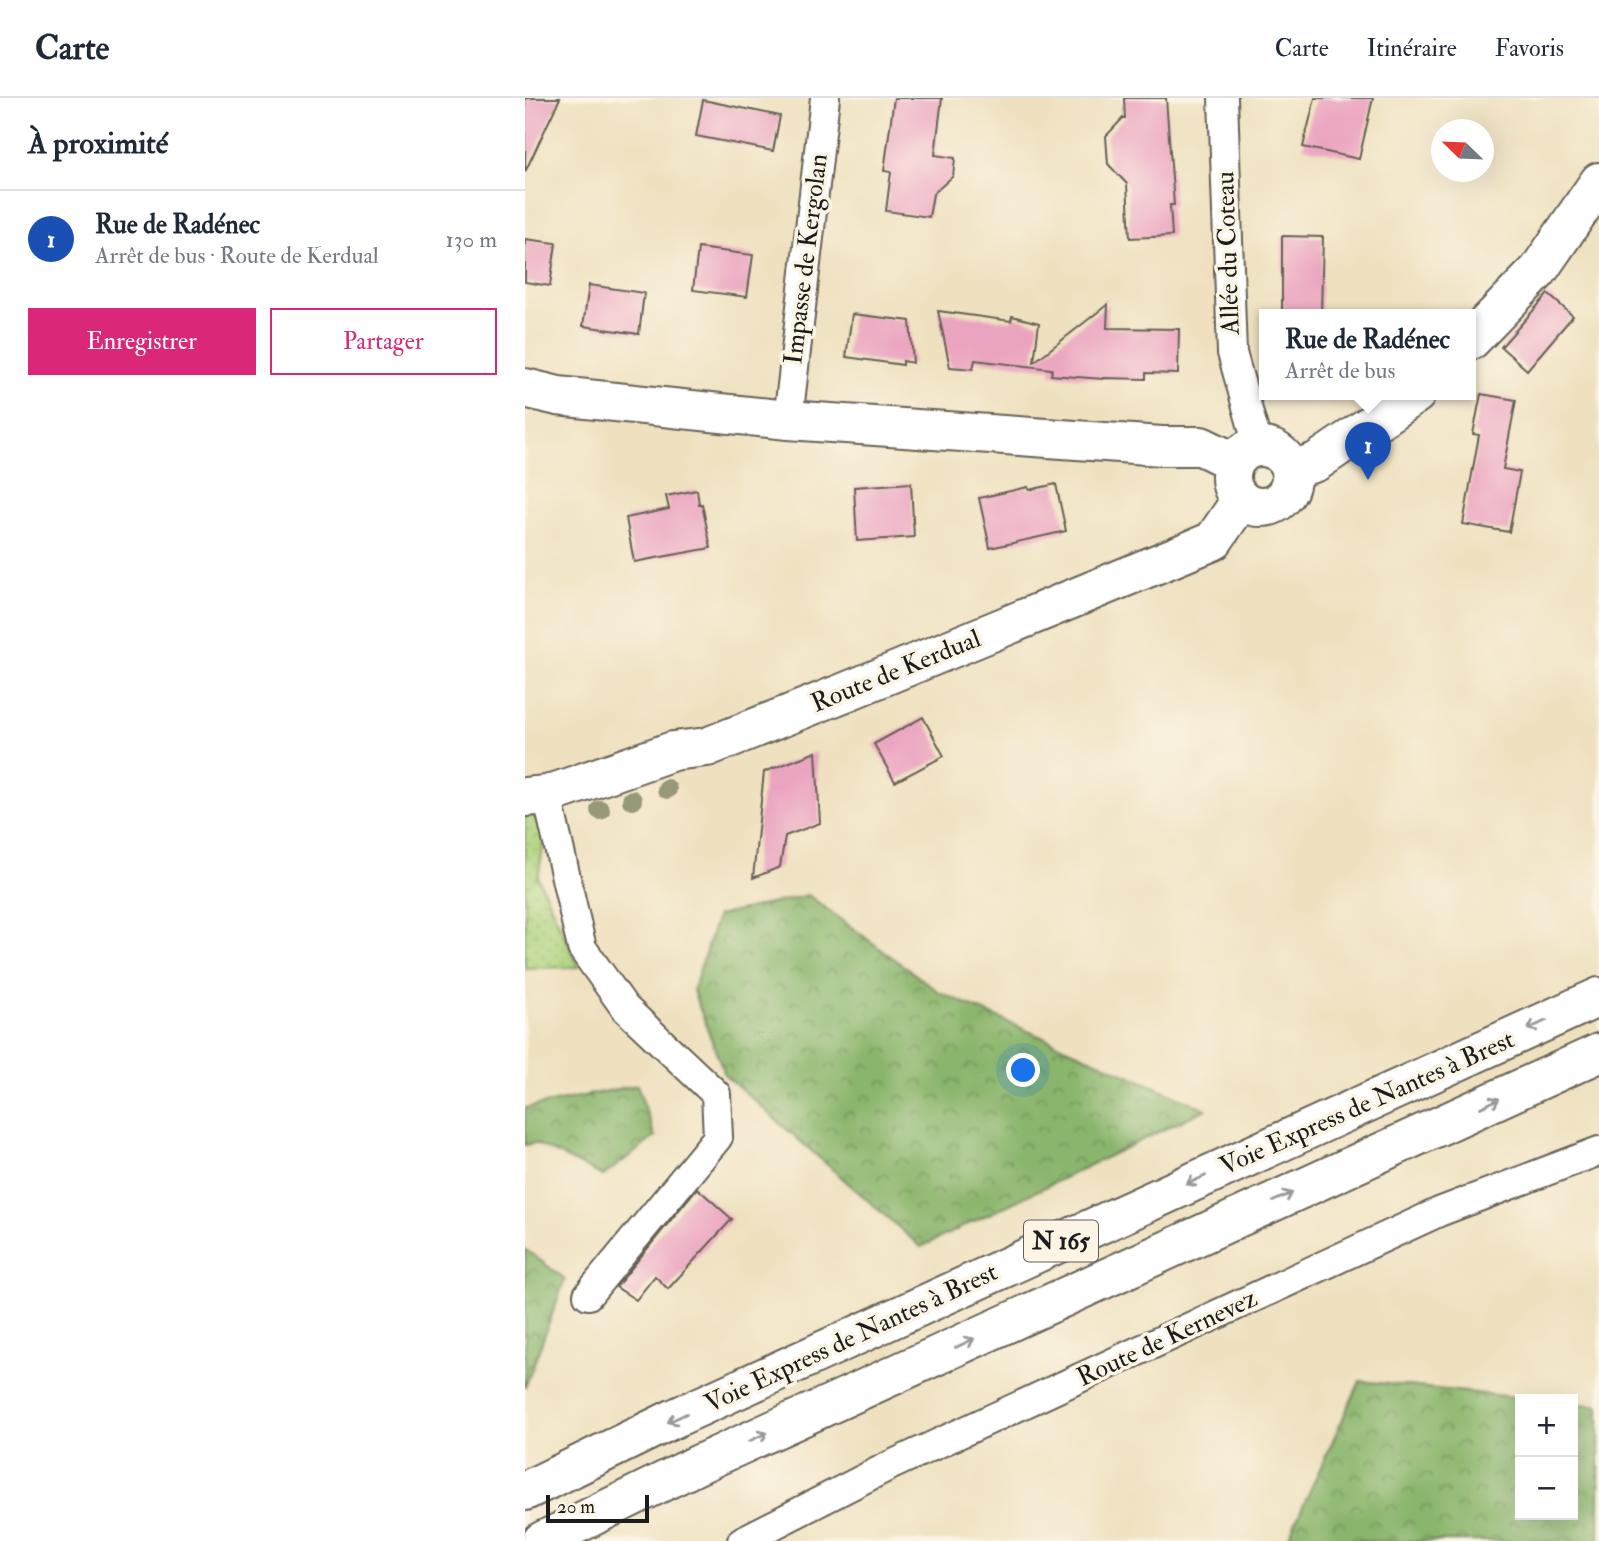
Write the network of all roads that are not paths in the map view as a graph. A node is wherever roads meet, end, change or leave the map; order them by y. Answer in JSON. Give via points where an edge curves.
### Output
{"nodes":[{"id":1,"x":825,"y":98,"type":"edge"},
{"id":2,"x":1223,"y":98,"type":"edge"},
{"id":3,"x":1599,"y":182,"type":"edge"},
{"id":4,"x":1476,"y":335,"type":"edge"},
{"id":5,"x":525,"y":388,"type":"edge"},
{"id":6,"x":1407,"y":400,"type":"edge"},
{"id":7,"x":788,"y":420,"type":"junction"},
{"id":8,"x":1246,"y":454,"type":"junction"},
{"id":9,"x":1291,"y":470,"type":"junction"},
{"id":10,"x":1241,"y":500,"type":"junction"},
{"id":11,"x":536,"y":796,"type":"edge"},
{"id":12,"x":1599,"y":997,"type":"edge"},
{"id":13,"x":1599,"y":1053,"type":"edge"},
{"id":14,"x":1599,"y":1152,"type":"edge"},
{"id":15,"x":588,"y":1295,"type":"dead end"},
{"id":16,"x":525,"y":1491,"type":"edge"},
{"id":17,"x":542,"y":1541,"type":"edge"},
{"id":18,"x":742,"y":1541,"type":"edge"}],
"edges":[{"from":1,"to":7,"type":"street","name":"Impasse de Kergolan"},
{"from":2,"to":8,"type":"street","name":"Allée du Coteau","via":[[1232,353]]},
{"from":3,"to":4,"type":"main road","via":[[1538,271]]},
{"from":5,"to":7,"type":"main road","via":[[558,396]]},
{"from":6,"to":9,"type":"main road","via":[[1316,462]]},
{"from":7,"to":8,"type":"main road","via":[[1201,446]]},
{"from":8,"to":9,"type":"main road","via":[[1275,449]]},
{"from":8,"to":10,"type":"main road","via":[[1231,472]]},
{"from":9,"to":10,"type":"main road","via":[[1289,489],[1277,503],[1259,507]]},
{"from":10,"to":11,"type":"main road","name":"Route de Kerdual","via":[[1213,541],[707,747],[673,751]]},
{"from":11,"to":15,"type":"street","via":[[582,948],[625,1008],[716,1094],[718,1137]]},
{"from":12,"to":16,"type":"main road","name":"Voie Express de Nantes à Brest","number":"N 165","one_way":true},
{"from":17,"to":13,"type":"main road","name":"Voie Express de Nantes à Brest","number":"N 165","one_way":true,"via":[[697,1465]]},
{"from":14,"to":18,"type":"street","name":"Route de Kernevez","via":[[1439,1212],[887,1467]]}]}
